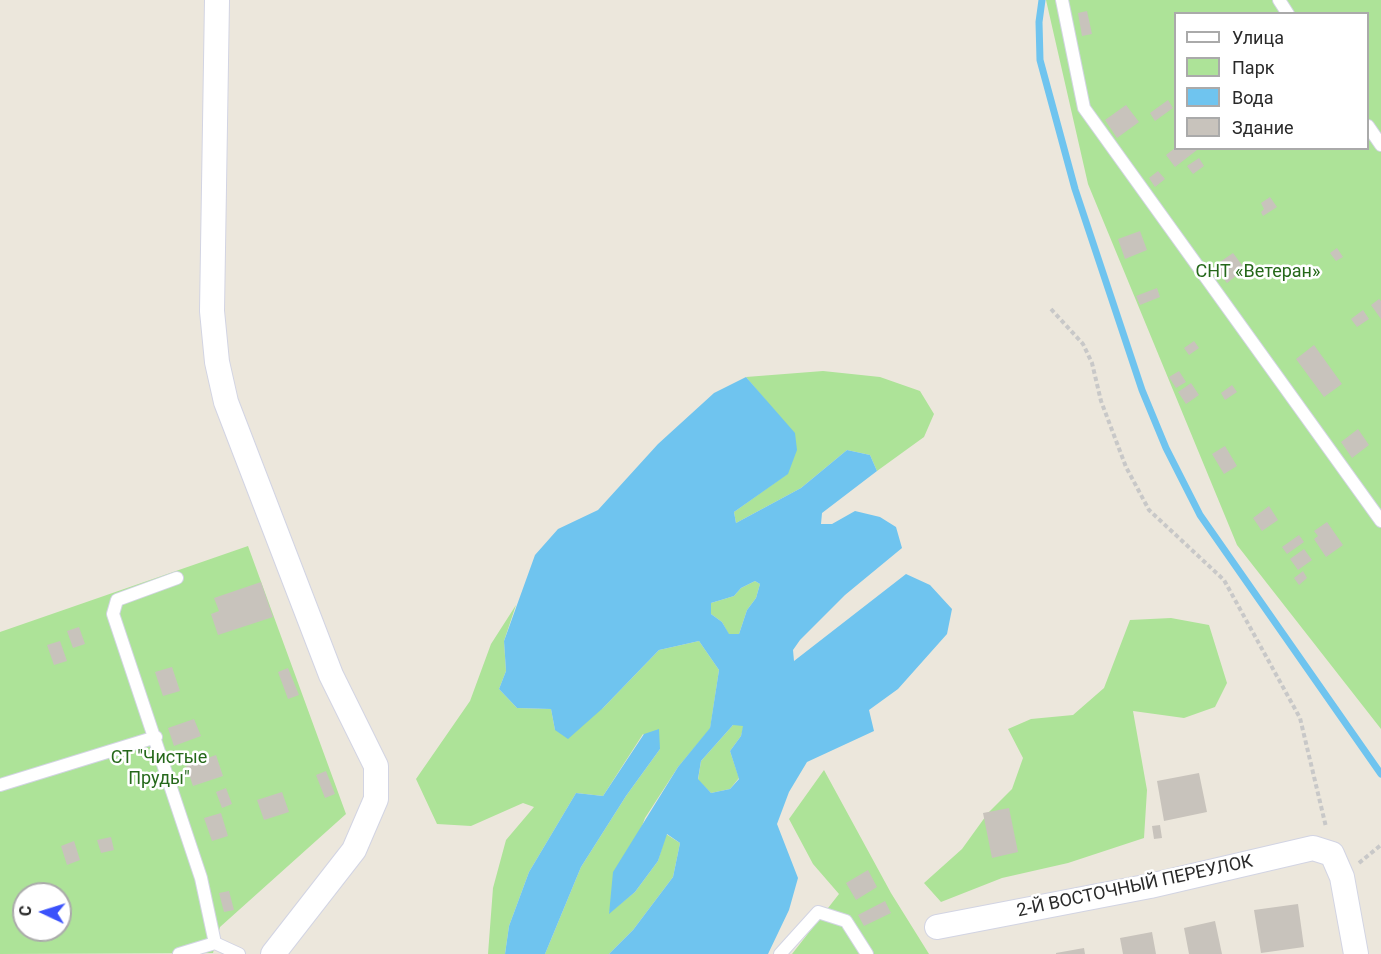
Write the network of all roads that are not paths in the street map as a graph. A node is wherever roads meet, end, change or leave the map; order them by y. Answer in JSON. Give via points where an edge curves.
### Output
{"nodes":[{"id":1,"x":217,"y":0,"type":"edge"},
{"id":2,"x":1062,"y":0,"type":"edge"},
{"id":3,"x":1369,"y":127,"type":"edge"},
{"id":4,"x":1381,"y":145,"type":"edge"},
{"id":5,"x":1381,"y":521,"type":"edge"},
{"id":6,"x":177,"y":578,"type":"dead end"},
{"id":7,"x":156,"y":737,"type":"junction"},
{"id":8,"x":0,"y":785,"type":"edge"},
{"id":9,"x":937,"y":927,"type":"dead end"},
{"id":10,"x":214,"y":943,"type":"junction"},
{"id":11,"x":179,"y":954,"type":"edge"},
{"id":12,"x":239,"y":954,"type":"edge"},
{"id":13,"x":273,"y":954,"type":"edge"},
{"id":14,"x":780,"y":954,"type":"edge"},
{"id":15,"x":867,"y":954,"type":"edge"},
{"id":16,"x":1356,"y":954,"type":"edge"}],
"edges":[{"from":1,"to":13,"type":"street","via":[[212,311],[217,362],[226,402],[331,675],[376,766],[376,799],[354,850]]},
{"from":2,"to":5,"type":"lane","via":[[1084,108]]},
{"from":3,"to":4,"type":"lane"},
{"from":6,"to":7,"type":"lane","via":[[117,600],[113,606]]},
{"from":7,"to":8,"type":"lane"},
{"from":7,"to":10,"type":"lane","via":[[201,878]]},
{"from":9,"to":16,"type":"street","name":"2-Й ВОСТОЧНЫЙ ПЕРЕУЛОК","via":[[1150,886],[1313,848],[1332,854],[1342,877]]},
{"from":10,"to":11,"type":"lane"},
{"from":10,"to":12,"type":"lane"},
{"from":14,"to":15,"type":"lane","via":[[818,912],[846,921]]}]}
